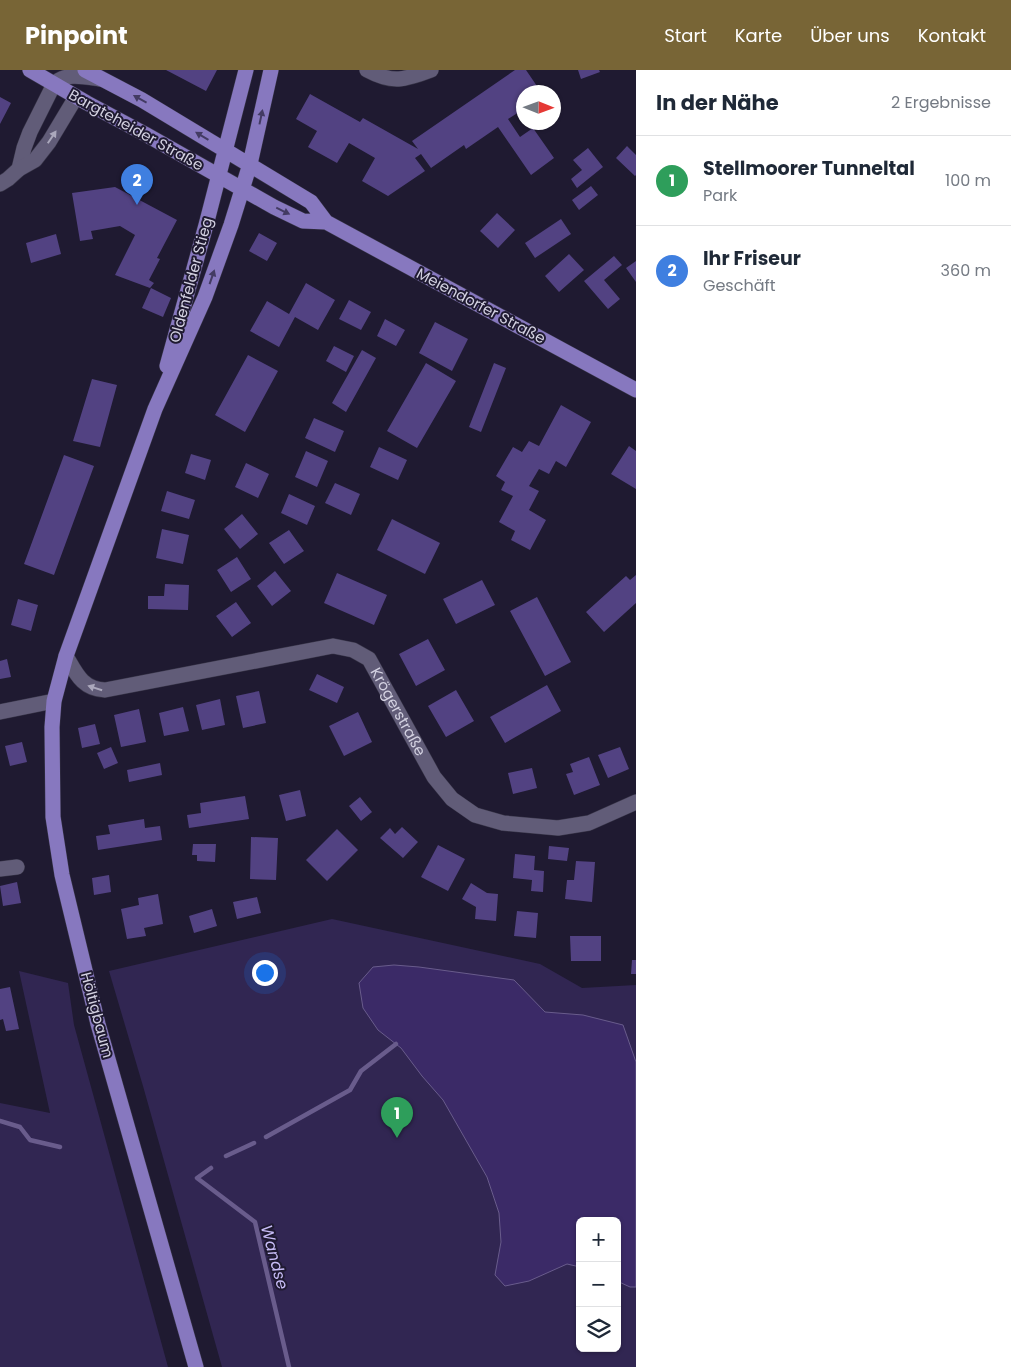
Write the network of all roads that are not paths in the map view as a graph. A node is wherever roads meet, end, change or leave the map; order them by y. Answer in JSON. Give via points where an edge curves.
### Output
{"nodes":[{"id":1,"x":30,"y":70,"type":"edge"},
{"id":2,"x":85,"y":70,"type":"edge"},
{"id":3,"x":246,"y":70,"type":"edge"},
{"id":4,"x":271,"y":70,"type":"edge"},
{"id":5,"x":367,"y":70,"type":"edge"},
{"id":6,"x":431,"y":70,"type":"edge"},
{"id":7,"x":100,"y":79,"type":"junction"},
{"id":8,"x":54,"y":84,"type":"junction"},
{"id":9,"x":76,"y":97,"type":"junction"},
{"id":10,"x":226,"y":150,"type":"junction"},
{"id":11,"x":250,"y":164,"type":"junction"},
{"id":12,"x":19,"y":169,"type":"junction"},
{"id":13,"x":219,"y":177,"type":"junction"},
{"id":14,"x":0,"y":184,"type":"edge"},
{"id":15,"x":242,"y":190,"type":"junction"},
{"id":16,"x":326,"y":222,"type":"junction"},
{"id":17,"x":636,"y":390,"type":"edge"},
{"id":18,"x":155,"y":409,"type":"junction"},
{"id":19,"x":66,"y":656,"type":"junction"},
{"id":20,"x":54,"y":701,"type":"junction"},
{"id":21,"x":0,"y":712,"type":"edge"},
{"id":22,"x":636,"y":802,"type":"edge"},
{"id":23,"x":17,"y":867,"type":"dead end"},
{"id":24,"x":0,"y":869,"type":"edge"},
{"id":25,"x":196,"y":1367,"type":"edge"}],
"edges":[{"from":1,"to":8,"type":"main road","name":"Bargteheider Straße"},
{"from":2,"to":7,"type":"main road","name":"Bargteheider Straße"},
{"from":3,"to":10,"type":"main road","name":"Oldenfelder Stieg"},
{"from":11,"to":4,"type":"main road","name":"Oldenfelder Stieg","one_way":true},
{"from":5,"to":6,"type":"street","via":[[390,80]]},
{"from":7,"to":8,"type":"street","via":[[66,77]]},
{"from":10,"to":7,"type":"main road","name":"Bargteheider Straße","one_way":true},
{"from":8,"to":9,"type":"main road","name":"Bargteheider Straße"},
{"from":8,"to":12,"type":"street","via":[[30,132]]},
{"from":12,"to":9,"type":"street","one_way":true,"via":[[35,160],[50,142]]},
{"from":9,"to":13,"type":"main road","name":"Bargteheider Straße"},
{"from":10,"to":11,"type":"main road","name":"Meiendorfer Straße"},
{"from":10,"to":13,"type":"main road","name":"Oldenfelder Stieg"},
{"from":11,"to":15,"type":"main road","name":"Oldenfelder Stieg"},
{"from":11,"to":16,"type":"main road","name":"Meiendorfer Straße","via":[[312,202]]},
{"from":12,"to":14,"type":"street"},
{"from":13,"to":15,"type":"main road","name":"Bargteheider Straße"},
{"from":13,"to":18,"type":"main road","name":"Oldenfelder Stieg"},
{"from":15,"to":16,"type":"main road","name":"Meiendorfer Straße","one_way":true,"via":[[303,221]]},
{"from":18,"to":15,"type":"main road","name":"Oldenfelder Stieg","one_way":true,"via":[[205,297]]},
{"from":16,"to":17,"type":"main road","name":"Meiendorfer Straße"},
{"from":18,"to":19,"type":"main road","name":"Oldenfelder Stieg"},
{"from":19,"to":20,"type":"main road","name":"Höltigbaum"},
{"from":22,"to":19,"type":"street","name":"Krögerstraße","one_way":true,"via":[[588,823],[558,828],[503,823],[475,815],[452,799],[434,777],[369,659],[353,650],[333,646],[105,690],[92,688],[78,676]]},
{"from":20,"to":21,"type":"street"},
{"from":20,"to":25,"type":"main road","name":"Höltigbaum","via":[[53,817],[62,875],[98,1024]]},
{"from":23,"to":24,"type":"street"}]}
